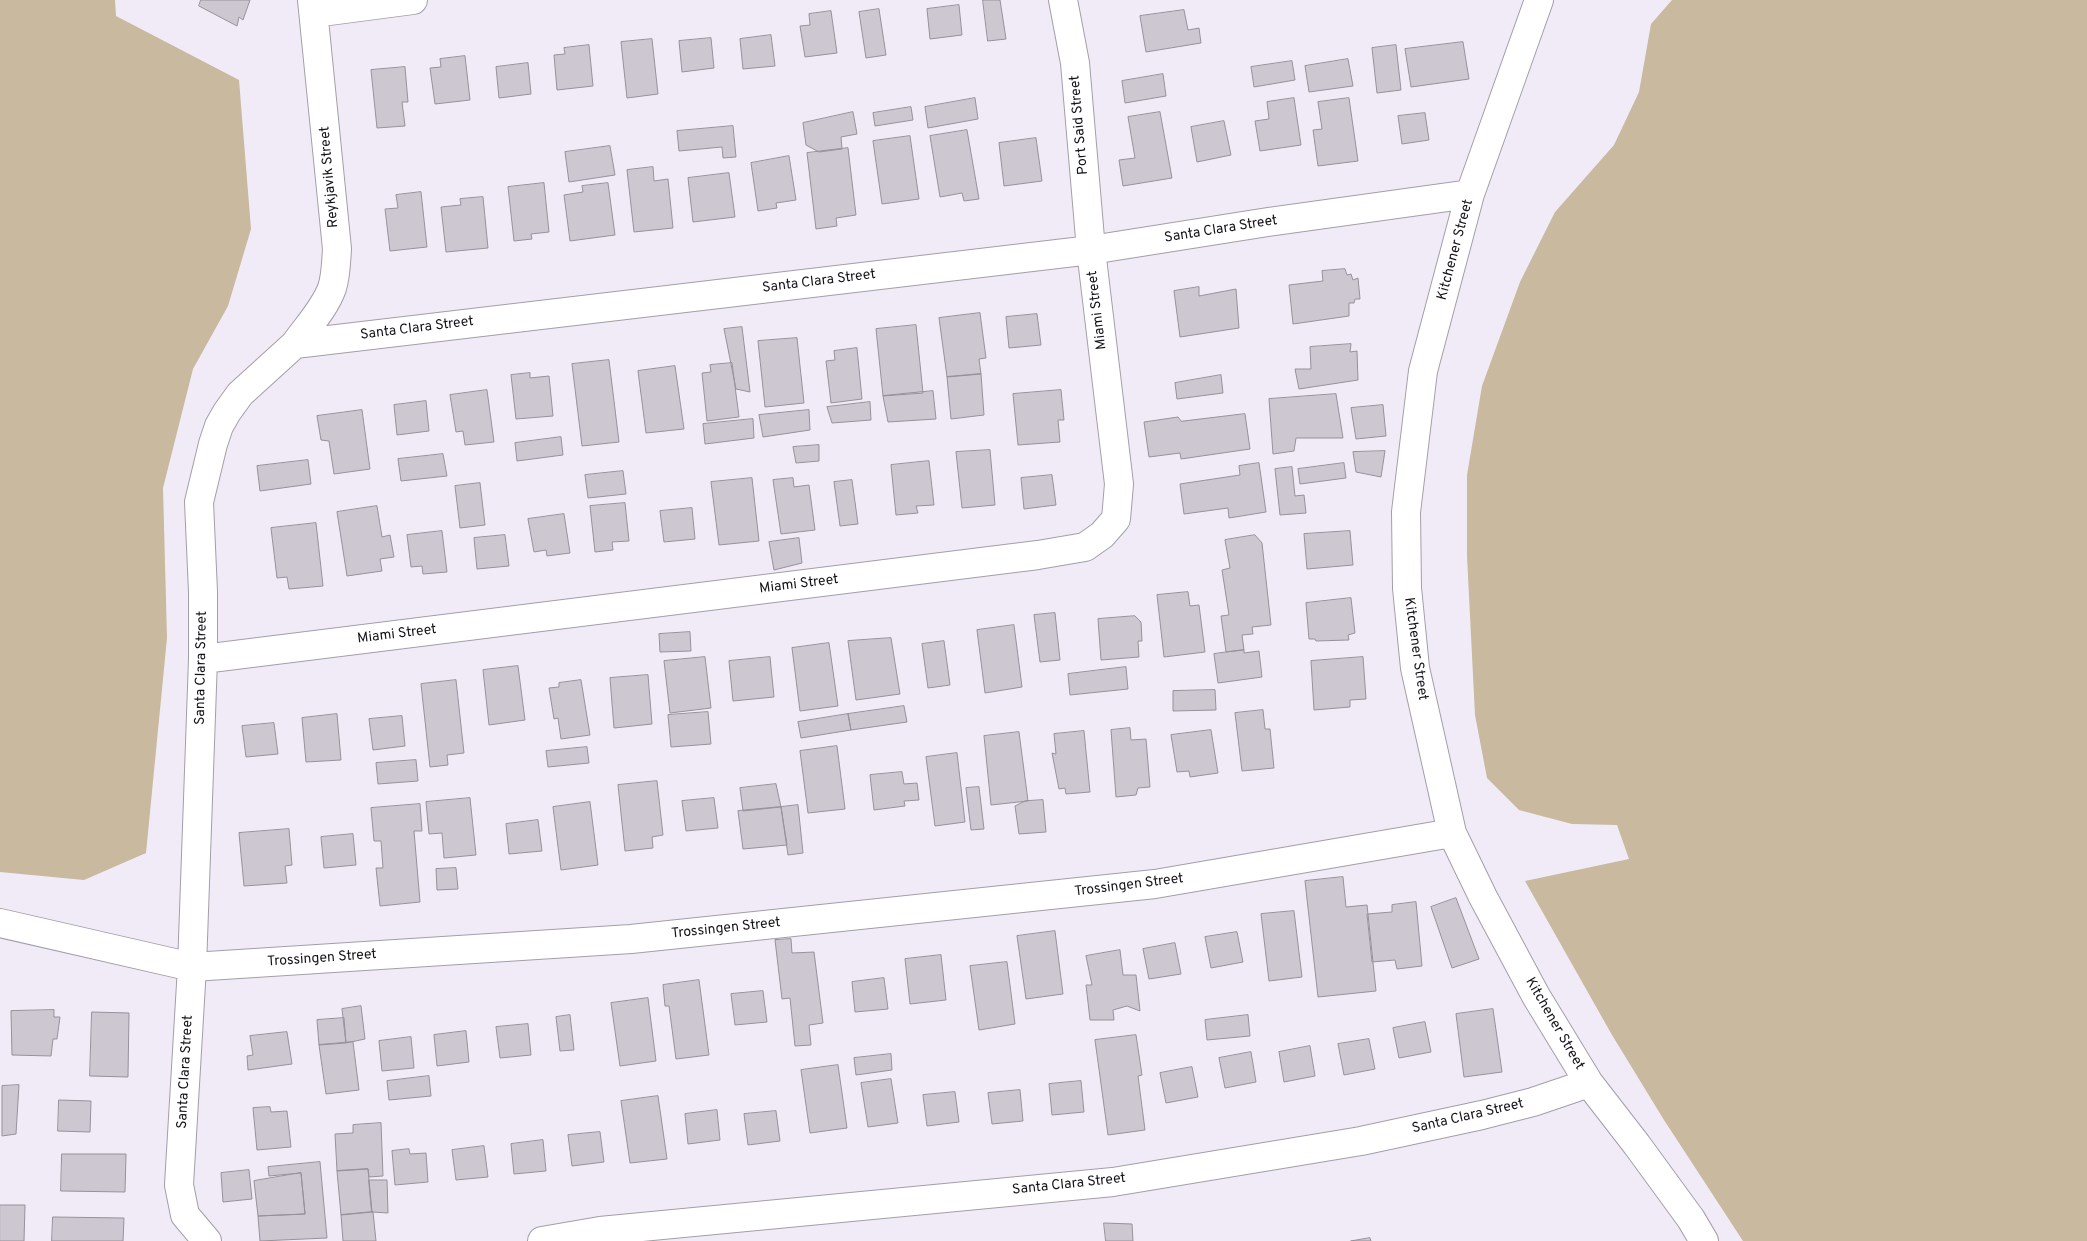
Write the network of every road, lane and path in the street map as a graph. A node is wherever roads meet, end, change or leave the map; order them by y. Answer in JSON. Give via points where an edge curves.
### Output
{"nodes":[{"id":1,"x":413,"y":0,"type":"edge"},
{"id":2,"x":1063,"y":0,"type":"edge"},
{"id":3,"x":1539,"y":0,"type":"edge"},
{"id":4,"x":313,"y":6,"type":"edge"},
{"id":5,"x":1470,"y":194,"type":"junction"},
{"id":6,"x":1091,"y":250,"type":"junction"},
{"id":7,"x":295,"y":344,"type":"junction"},
{"id":8,"x":203,"y":659,"type":"junction"},
{"id":9,"x":1452,"y":833,"type":"junction"},
{"id":10,"x":0,"y":923,"type":"edge"},
{"id":11,"x":192,"y":967,"type":"junction"},
{"id":12,"x":1589,"y":1083,"type":"junction"},
{"id":13,"x":207,"y":1241,"type":"edge"},
{"id":14,"x":542,"y":1241,"type":"edge"},
{"id":15,"x":1704,"y":1241,"type":"edge"}],
"edges":[{"from":1,"to":4,"type":"street"},
{"from":2,"to":6,"type":"street","name":"Port Said Street","via":[[1076,63]]},
{"from":3,"to":5,"type":"street","name":"Kitchener Street"},
{"from":4,"to":7,"type":"street","name":"Reykjavik Street","via":[[336,258],[331,290]]},
{"from":5,"to":6,"type":"street","name":"Santa Clara Street"},
{"from":5,"to":9,"type":"street","name":"Kitchener Street","via":[[1423,371],[1406,512],[1407,588],[1415,668]]},
{"from":6,"to":7,"type":"street","name":"Santa Clara Street"},
{"from":6,"to":8,"type":"street","name":"Miami Street","via":[[1119,484],[1116,519],[1102,535],[1084,546],[1038,555]]},
{"from":7,"to":8,"type":"street","name":"Santa Clara Street","via":[[240,394],[219,426],[213,444],[199,502]]},
{"from":8,"to":11,"type":"street","name":"Santa Clara Street"},
{"from":9,"to":11,"type":"street","name":"Trossingen Street","via":[[1155,884],[631,939]]},
{"from":9,"to":12,"type":"street","name":"Kitchener Street","via":[[1536,996]]},
{"from":10,"to":11,"type":"street","name":"Trossingen Street"},
{"from":11,"to":13,"type":"street","name":"Santa Clara Street","via":[[179,1185],[185,1215]]},
{"from":12,"to":14,"type":"street","name":"Santa Clara Street","via":[[1482,1115],[1361,1141],[1113,1182],[600,1231]]},
{"from":12,"to":15,"type":"street","name":"Kitchener Street"}]}
